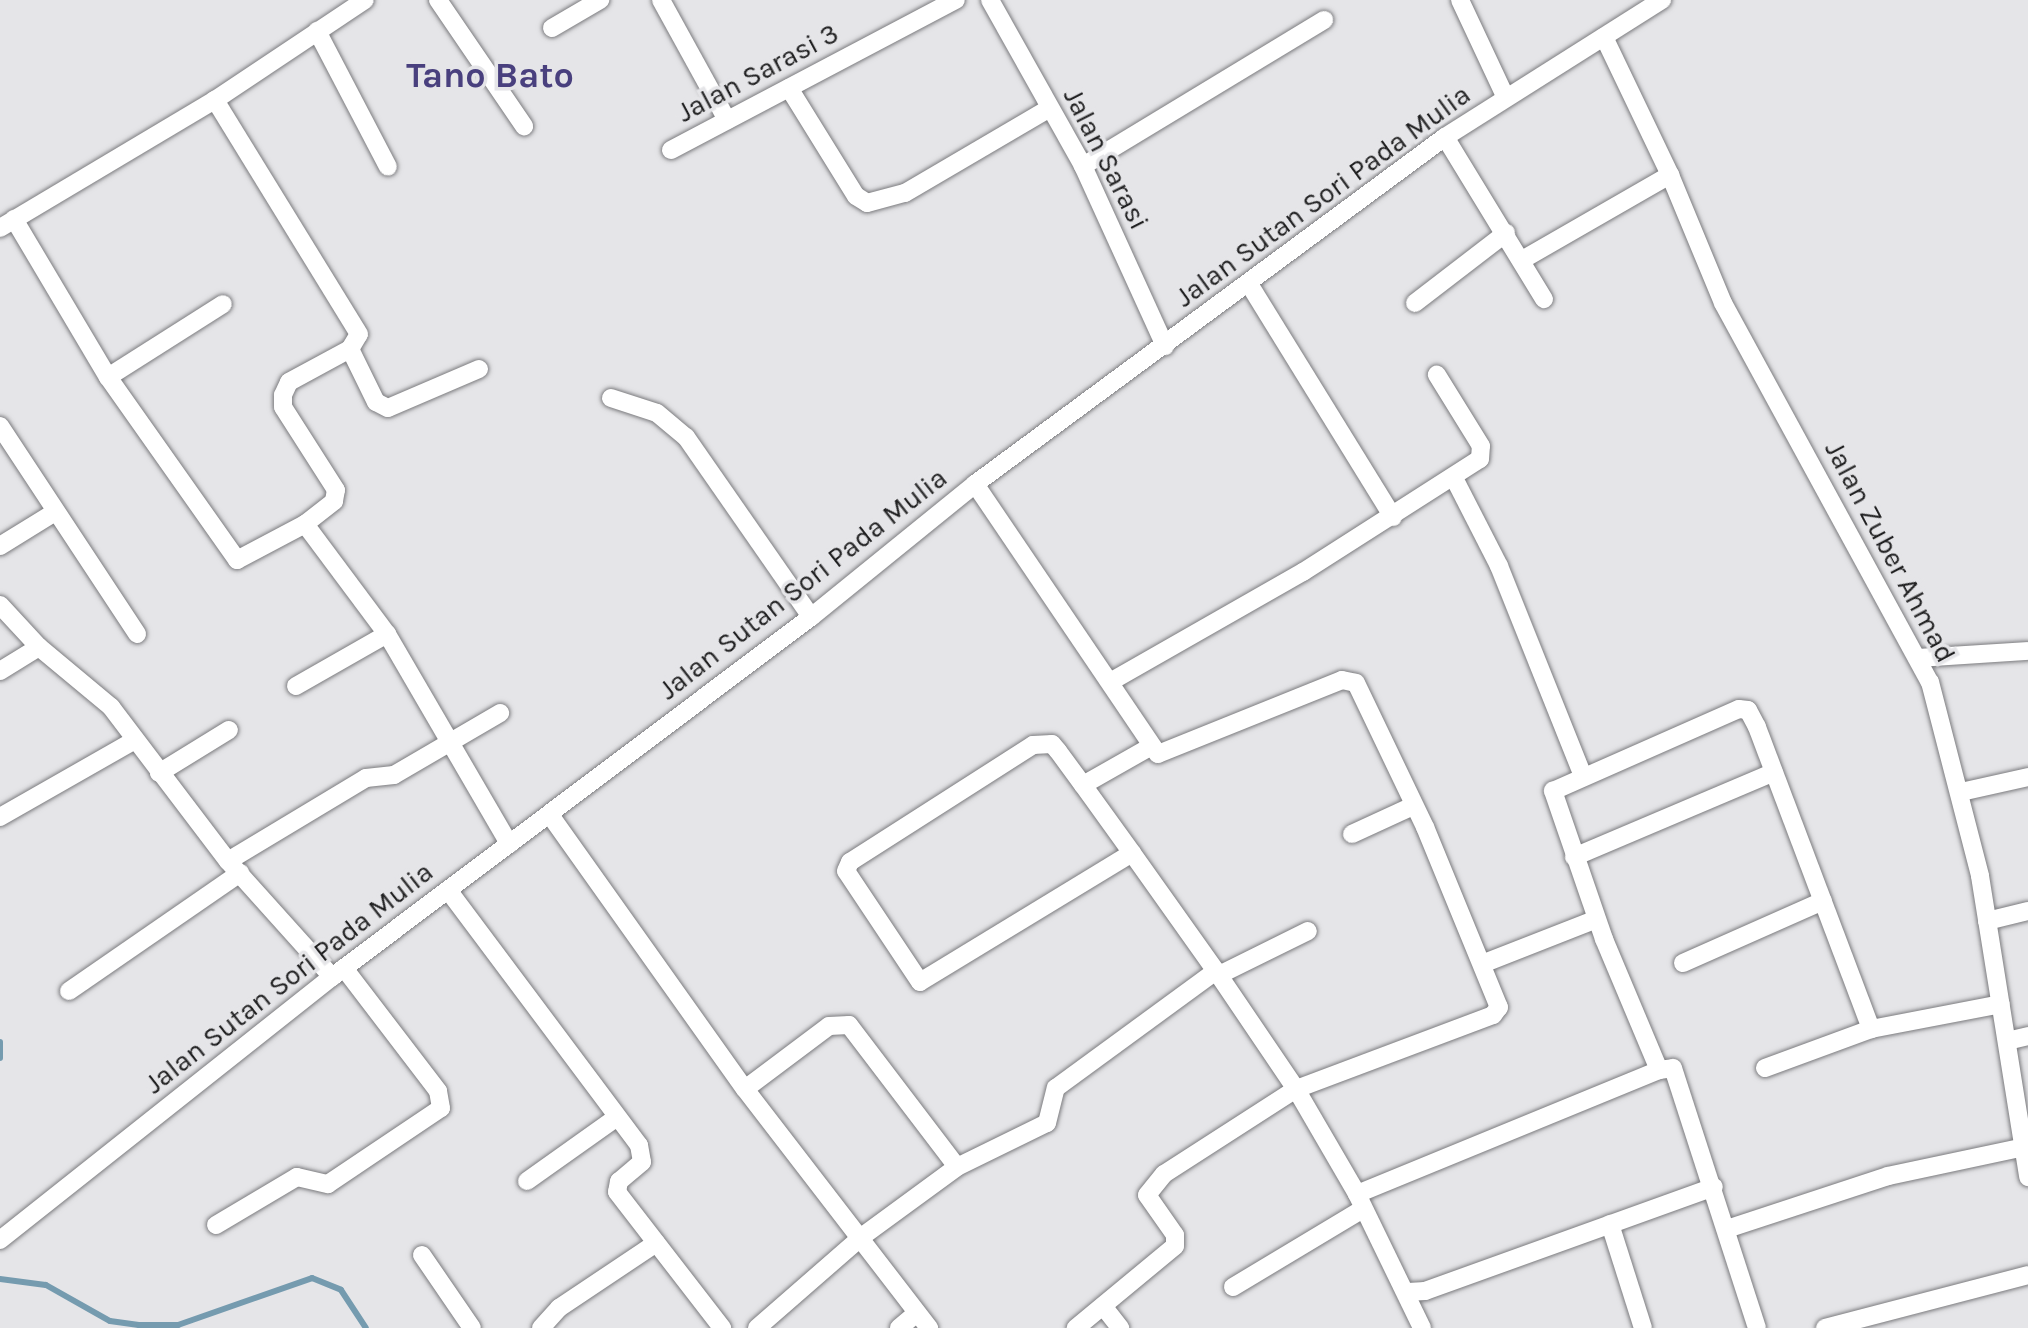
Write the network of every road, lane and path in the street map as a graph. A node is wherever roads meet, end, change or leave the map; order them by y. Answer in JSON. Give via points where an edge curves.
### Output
{"nodes":[{"id":1,"x":365,"y":0,"type":"edge"},
{"id":2,"x":438,"y":0,"type":"edge"},
{"id":3,"x":600,"y":0,"type":"edge"},
{"id":4,"x":661,"y":0,"type":"edge"},
{"id":5,"x":956,"y":0,"type":"edge"},
{"id":6,"x":990,"y":0,"type":"edge"},
{"id":7,"x":1460,"y":0,"type":"edge"},
{"id":8,"x":1662,"y":0,"type":"edge"},
{"id":9,"x":1324,"y":20,"type":"dead end"},
{"id":10,"x":552,"y":28,"type":"dead end"},
{"id":11,"x":317,"y":31,"type":"junction"},
{"id":12,"x":1604,"y":37,"type":"junction"},
{"id":13,"x":789,"y":88,"type":"junction"},
{"id":14,"x":1506,"y":98,"type":"junction"},
{"id":15,"x":215,"y":100,"type":"junction"},
{"id":16,"x":1050,"y":108,"type":"junction"},
{"id":17,"x":727,"y":120,"type":"junction"},
{"id":18,"x":524,"y":126,"type":"dead end"},
{"id":19,"x":1445,"y":137,"type":"junction"},
{"id":20,"x":671,"y":150,"type":"dead end"},
{"id":21,"x":1083,"y":166,"type":"junction"},
{"id":22,"x":388,"y":167,"type":"dead end"},
{"id":23,"x":1670,"y":175,"type":"junction"},
{"id":24,"x":7,"y":223,"type":"edge"},
{"id":25,"x":1506,"y":233,"type":"junction"},
{"id":26,"x":1522,"y":260,"type":"junction"},
{"id":27,"x":1249,"y":284,"type":"junction"},
{"id":28,"x":1544,"y":299,"type":"dead end"},
{"id":29,"x":1415,"y":303,"type":"dead end"},
{"id":30,"x":223,"y":304,"type":"dead end"},
{"id":31,"x":1165,"y":346,"type":"junction"},
{"id":32,"x":350,"y":349,"type":"junction"},
{"id":33,"x":479,"y":369,"type":"dead end"},
{"id":34,"x":1437,"y":375,"type":"dead end"},
{"id":35,"x":108,"y":377,"type":"junction"},
{"id":36,"x":611,"y":398,"type":"dead end"},
{"id":37,"x":0,"y":426,"type":"edge"},
{"id":38,"x":1454,"y":478,"type":"junction"},
{"id":39,"x":975,"y":484,"type":"junction"},
{"id":40,"x":55,"y":512,"type":"junction"},
{"id":41,"x":1393,"y":517,"type":"junction"},
{"id":42,"x":305,"y":524,"type":"junction"},
{"id":43,"x":0,"y":546,"type":"edge"},
{"id":44,"x":0,"y":605,"type":"edge"},
{"id":45,"x":811,"y":617,"type":"junction"},
{"id":46,"x":137,"y":634,"type":"dead end"},
{"id":47,"x":387,"y":634,"type":"junction"},
{"id":48,"x":39,"y":647,"type":"junction"},
{"id":49,"x":2028,"y":651,"type":"edge"},
{"id":50,"x":1919,"y":658,"type":"junction"},
{"id":51,"x":0,"y":671,"type":"edge"},
{"id":52,"x":1110,"y":682,"type":"junction"},
{"id":53,"x":296,"y":686,"type":"dead end"},
{"id":54,"x":500,"y":713,"type":"dead end"},
{"id":55,"x":229,"y":730,"type":"dead end"},
{"id":56,"x":135,"y":740,"type":"junction"},
{"id":57,"x":452,"y":741,"type":"junction"},
{"id":58,"x":1150,"y":747,"type":"junction"},
{"id":59,"x":1774,"y":772,"type":"junction"},
{"id":60,"x":159,"y":773,"type":"junction"},
{"id":61,"x":1582,"y":774,"type":"junction"},
{"id":62,"x":2028,"y":777,"type":"edge"},
{"id":63,"x":1083,"y":785,"type":"junction"},
{"id":64,"x":1961,"y":792,"type":"junction"},
{"id":65,"x":1413,"y":806,"type":"junction"},
{"id":66,"x":550,"y":815,"type":"junction"},
{"id":67,"x":0,"y":817,"type":"edge"},
{"id":68,"x":1352,"y":834,"type":"dead end"},
{"id":69,"x":509,"y":844,"type":"junction"},
{"id":70,"x":1132,"y":853,"type":"junction"},
{"id":71,"x":1574,"y":857,"type":"junction"},
{"id":72,"x":234,"y":867,"type":"junction"},
{"id":73,"x":448,"y":890,"type":"junction"},
{"id":74,"x":1823,"y":901,"type":"junction"},
{"id":75,"x":2028,"y":911,"type":"edge"},
{"id":76,"x":1597,"y":919,"type":"junction"},
{"id":77,"x":1987,"y":921,"type":"junction"},
{"id":78,"x":1308,"y":931,"type":"dead end"},
{"id":79,"x":1683,"y":963,"type":"dead end"},
{"id":80,"x":1482,"y":964,"type":"junction"},
{"id":81,"x":338,"y":973,"type":"junction"},
{"id":82,"x":1218,"y":973,"type":"junction"},
{"id":83,"x":69,"y":991,"type":"dead end"},
{"id":84,"x":2001,"y":1004,"type":"junction"},
{"id":85,"x":1871,"y":1029,"type":"junction"},
{"id":86,"x":2028,"y":1036,"type":"edge"},
{"id":87,"x":2007,"y":1041,"type":"junction"},
{"id":88,"x":1765,"y":1068,"type":"dead end"},
{"id":89,"x":1659,"y":1070,"type":"junction"},
{"id":90,"x":745,"y":1089,"type":"junction"},
{"id":91,"x":1296,"y":1089,"type":"junction"},
{"id":92,"x":617,"y":1117,"type":"junction"},
{"id":93,"x":2024,"y":1147,"type":"junction"},
{"id":94,"x":957,"y":1167,"type":"junction"},
{"id":95,"x":2028,"y":1177,"type":"edge"},
{"id":96,"x":527,"y":1181,"type":"dead end"},
{"id":97,"x":1714,"y":1187,"type":"junction"},
{"id":98,"x":1360,"y":1201,"type":"junction"},
{"id":99,"x":1610,"y":1224,"type":"junction"},
{"id":100,"x":216,"y":1225,"type":"dead end"},
{"id":101,"x":1727,"y":1229,"type":"junction"},
{"id":102,"x":860,"y":1238,"type":"junction"},
{"id":103,"x":0,"y":1240,"type":"edge"},
{"id":104,"x":656,"y":1243,"type":"junction"},
{"id":105,"x":422,"y":1255,"type":"dead end"},
{"id":106,"x":2028,"y":1275,"type":"edge"},
{"id":107,"x":1233,"y":1287,"type":"dead end"},
{"id":108,"x":1408,"y":1292,"type":"junction"},
{"id":109,"x":1103,"y":1306,"type":"junction"},
{"id":110,"x":917,"y":1313,"type":"junction"},
{"id":111,"x":472,"y":1328,"type":"edge"},
{"id":112,"x":541,"y":1328,"type":"edge"},
{"id":113,"x":722,"y":1328,"type":"edge"},
{"id":114,"x":757,"y":1328,"type":"edge"},
{"id":115,"x":899,"y":1328,"type":"edge"},
{"id":116,"x":929,"y":1328,"type":"edge"},
{"id":117,"x":1076,"y":1328,"type":"edge"},
{"id":118,"x":1120,"y":1328,"type":"edge"},
{"id":119,"x":1422,"y":1328,"type":"edge"},
{"id":120,"x":1643,"y":1328,"type":"edge"},
{"id":121,"x":1757,"y":1328,"type":"edge"},
{"id":122,"x":1825,"y":1328,"type":"edge"}],
"edges":[{"from":1,"to":11,"type":"street"},
{"from":2,"to":18,"type":"street"},
{"from":3,"to":10,"type":"street"},
{"from":4,"to":17,"type":"street"},
{"from":5,"to":13,"type":"street","name":"Jalan Sarasi 3"},
{"from":6,"to":16,"type":"street","name":"Jalan Sarasi"},
{"from":7,"to":14,"type":"street"},
{"from":8,"to":12,"type":"street","name":"Jalan Sutan Sori Pada Mulia"},
{"from":9,"to":21,"type":"street"},
{"from":11,"to":15,"type":"street"},
{"from":11,"to":22,"type":"street"},
{"from":12,"to":14,"type":"street","name":"Jalan Sutan Sori Pada Mulia"},
{"from":12,"to":23,"type":"street","name":"Jalan Zuber Ahmad"},
{"from":13,"to":16,"type":"street","via":[[856,196],[867,203],[905,193]]},
{"from":13,"to":17,"type":"street","name":"Jalan Sarasi 3"},
{"from":14,"to":19,"type":"street","name":"Jalan Sutan Sori Pada Mulia"},
{"from":15,"to":24,"type":"street"},
{"from":15,"to":32,"type":"street","via":[[344,303],[359,334]]},
{"from":16,"to":21,"type":"street","name":"Jalan Sarasi"},
{"from":17,"to":20,"type":"street","name":"Jalan Sarasi 3"},
{"from":19,"to":25,"type":"street"},
{"from":19,"to":27,"type":"street","name":"Jalan Sutan Sori Pada Mulia"},
{"from":21,"to":31,"type":"street","name":"Jalan Sarasi"},
{"from":23,"to":26,"type":"street"},
{"from":23,"to":50,"type":"street","name":"Jalan Zuber Ahmad","via":[[1723,303]]},
{"from":24,"to":35,"type":"street"},
{"from":25,"to":26,"type":"street"},
{"from":25,"to":29,"type":"street"},
{"from":26,"to":28,"type":"street"},
{"from":27,"to":31,"type":"street","name":"Jalan Sutan Sori Pada Mulia"},
{"from":27,"to":41,"type":"street"},
{"from":30,"to":35,"type":"street"},
{"from":31,"to":39,"type":"street","name":"Jalan Sutan Sori Pada Mulia"},
{"from":32,"to":33,"type":"street","via":[[376,402],[388,408]]},
{"from":32,"to":42,"type":"street","via":[[289,382],[283,395],[283,407],[336,490],[334,501]]},
{"from":34,"to":38,"type":"street","via":[[1482,449],[1480,459]]},
{"from":35,"to":42,"type":"street","via":[[237,560]]},
{"from":36,"to":45,"type":"street","via":[[657,413],[686,437]]},
{"from":37,"to":40,"type":"street"},
{"from":38,"to":41,"type":"street"},
{"from":38,"to":61,"type":"street","via":[[1505,578]]},
{"from":39,"to":45,"type":"street","name":"Jalan Sutan Sori Pada Mulia"},
{"from":39,"to":52,"type":"street"},
{"from":40,"to":43,"type":"street"},
{"from":40,"to":46,"type":"street"},
{"from":41,"to":52,"type":"street"},
{"from":42,"to":47,"type":"street"},
{"from":44,"to":48,"type":"street"},
{"from":45,"to":66,"type":"street","name":"Jalan Sutan Sori Pada Mulia"},
{"from":47,"to":53,"type":"street"},
{"from":47,"to":57,"type":"street"},
{"from":48,"to":51,"type":"street"},
{"from":48,"to":56,"type":"street","via":[[99,695]]},
{"from":49,"to":50,"type":"street"},
{"from":50,"to":64,"type":"street","name":"Jalan Zuber Ahmad"},
{"from":52,"to":58,"type":"street"},
{"from":54,"to":57,"type":"street"},
{"from":55,"to":60,"type":"street"},
{"from":56,"to":60,"type":"street"},
{"from":56,"to":67,"type":"street"},
{"from":57,"to":69,"type":"street"},
{"from":57,"to":72,"type":"street","via":[[394,775],[366,778]]},
{"from":58,"to":63,"type":"street"},
{"from":58,"to":65,"type":"street","via":[[1168,754],[1349,679],[1356,683]]},
{"from":59,"to":61,"type":"street","via":[[1751,714],[1742,708]]},
{"from":59,"to":71,"type":"street"},
{"from":59,"to":74,"type":"street"},
{"from":60,"to":72,"type":"street"},
{"from":61,"to":71,"type":"street","via":[[1556,786],[1553,794]]},
{"from":62,"to":64,"type":"street"},
{"from":63,"to":70,"type":"street"},
{"from":63,"to":70,"type":"street","via":[[1058,751],[1041,742],[850,862],[847,876],[920,982]]},
{"from":64,"to":77,"type":"street","name":"Jalan Zuber Ahmad"},
{"from":65,"to":68,"type":"street"},
{"from":65,"to":80,"type":"street"},
{"from":66,"to":69,"type":"street","name":"Jalan Sutan Sori Pada Mulia"},
{"from":66,"to":90,"type":"street"},
{"from":69,"to":73,"type":"street","name":"Jalan Sutan Sori Pada Mulia"},
{"from":70,"to":82,"type":"street"},
{"from":71,"to":76,"type":"street"},
{"from":72,"to":81,"type":"street"},
{"from":72,"to":83,"type":"street"},
{"from":73,"to":81,"type":"street","name":"Jalan Sutan Sori Pada Mulia"},
{"from":73,"to":92,"type":"street"},
{"from":74,"to":79,"type":"street"},
{"from":74,"to":85,"type":"street"},
{"from":75,"to":77,"type":"street"},
{"from":76,"to":80,"type":"street"},
{"from":76,"to":89,"type":"street"},
{"from":77,"to":84,"type":"street","name":"Jalan Zuber Ahmad"},
{"from":78,"to":82,"type":"street"},
{"from":80,"to":91,"type":"street","via":[[1499,1007],[1493,1015]]},
{"from":81,"to":100,"type":"street","via":[[438,1091],[441,1108],[328,1184],[297,1177]]},
{"from":81,"to":103,"type":"street","name":"Jalan Sutan Sori Pada Mulia"},
{"from":82,"to":91,"type":"street"},
{"from":82,"to":94,"type":"street","via":[[1056,1088],[1047,1123]]},
{"from":84,"to":85,"type":"street"},
{"from":84,"to":87,"type":"street","name":"Jalan Zuber Ahmad"},
{"from":85,"to":88,"type":"street"},
{"from":86,"to":87,"type":"street"},
{"from":87,"to":93,"type":"street","name":"Jalan Zuber Ahmad"},
{"from":89,"to":97,"type":"street","via":[[1669,1067],[1678,1074]]},
{"from":89,"to":98,"type":"street"},
{"from":90,"to":94,"type":"street","via":[[829,1026],[849,1025]]},
{"from":90,"to":102,"type":"street"},
{"from":91,"to":98,"type":"street"},
{"from":91,"to":109,"type":"street","via":[[1152,1183],[1148,1199],[1175,1235],[1175,1246]]},
{"from":92,"to":96,"type":"street"},
{"from":92,"to":104,"type":"street","via":[[643,1156],[616,1189]]},
{"from":93,"to":95,"type":"street","name":"Jalan Zuber Ahmad"},
{"from":93,"to":101,"type":"street","via":[[1888,1176]]},
{"from":94,"to":102,"type":"street"},
{"from":97,"to":99,"type":"street"},
{"from":97,"to":101,"type":"street"},
{"from":98,"to":107,"type":"street"},
{"from":98,"to":108,"type":"street"},
{"from":99,"to":108,"type":"street","via":[[1425,1291]]},
{"from":99,"to":120,"type":"street"},
{"from":101,"to":121,"type":"street"},
{"from":102,"to":110,"type":"street"},
{"from":102,"to":114,"type":"street"},
{"from":104,"to":112,"type":"street","via":[[559,1308]]},
{"from":104,"to":113,"type":"street"},
{"from":105,"to":111,"type":"street"},
{"from":106,"to":122,"type":"street"},
{"from":108,"to":119,"type":"street"},
{"from":109,"to":117,"type":"street"},
{"from":109,"to":118,"type":"street"},
{"from":110,"to":115,"type":"street"},
{"from":110,"to":116,"type":"street"}]}
